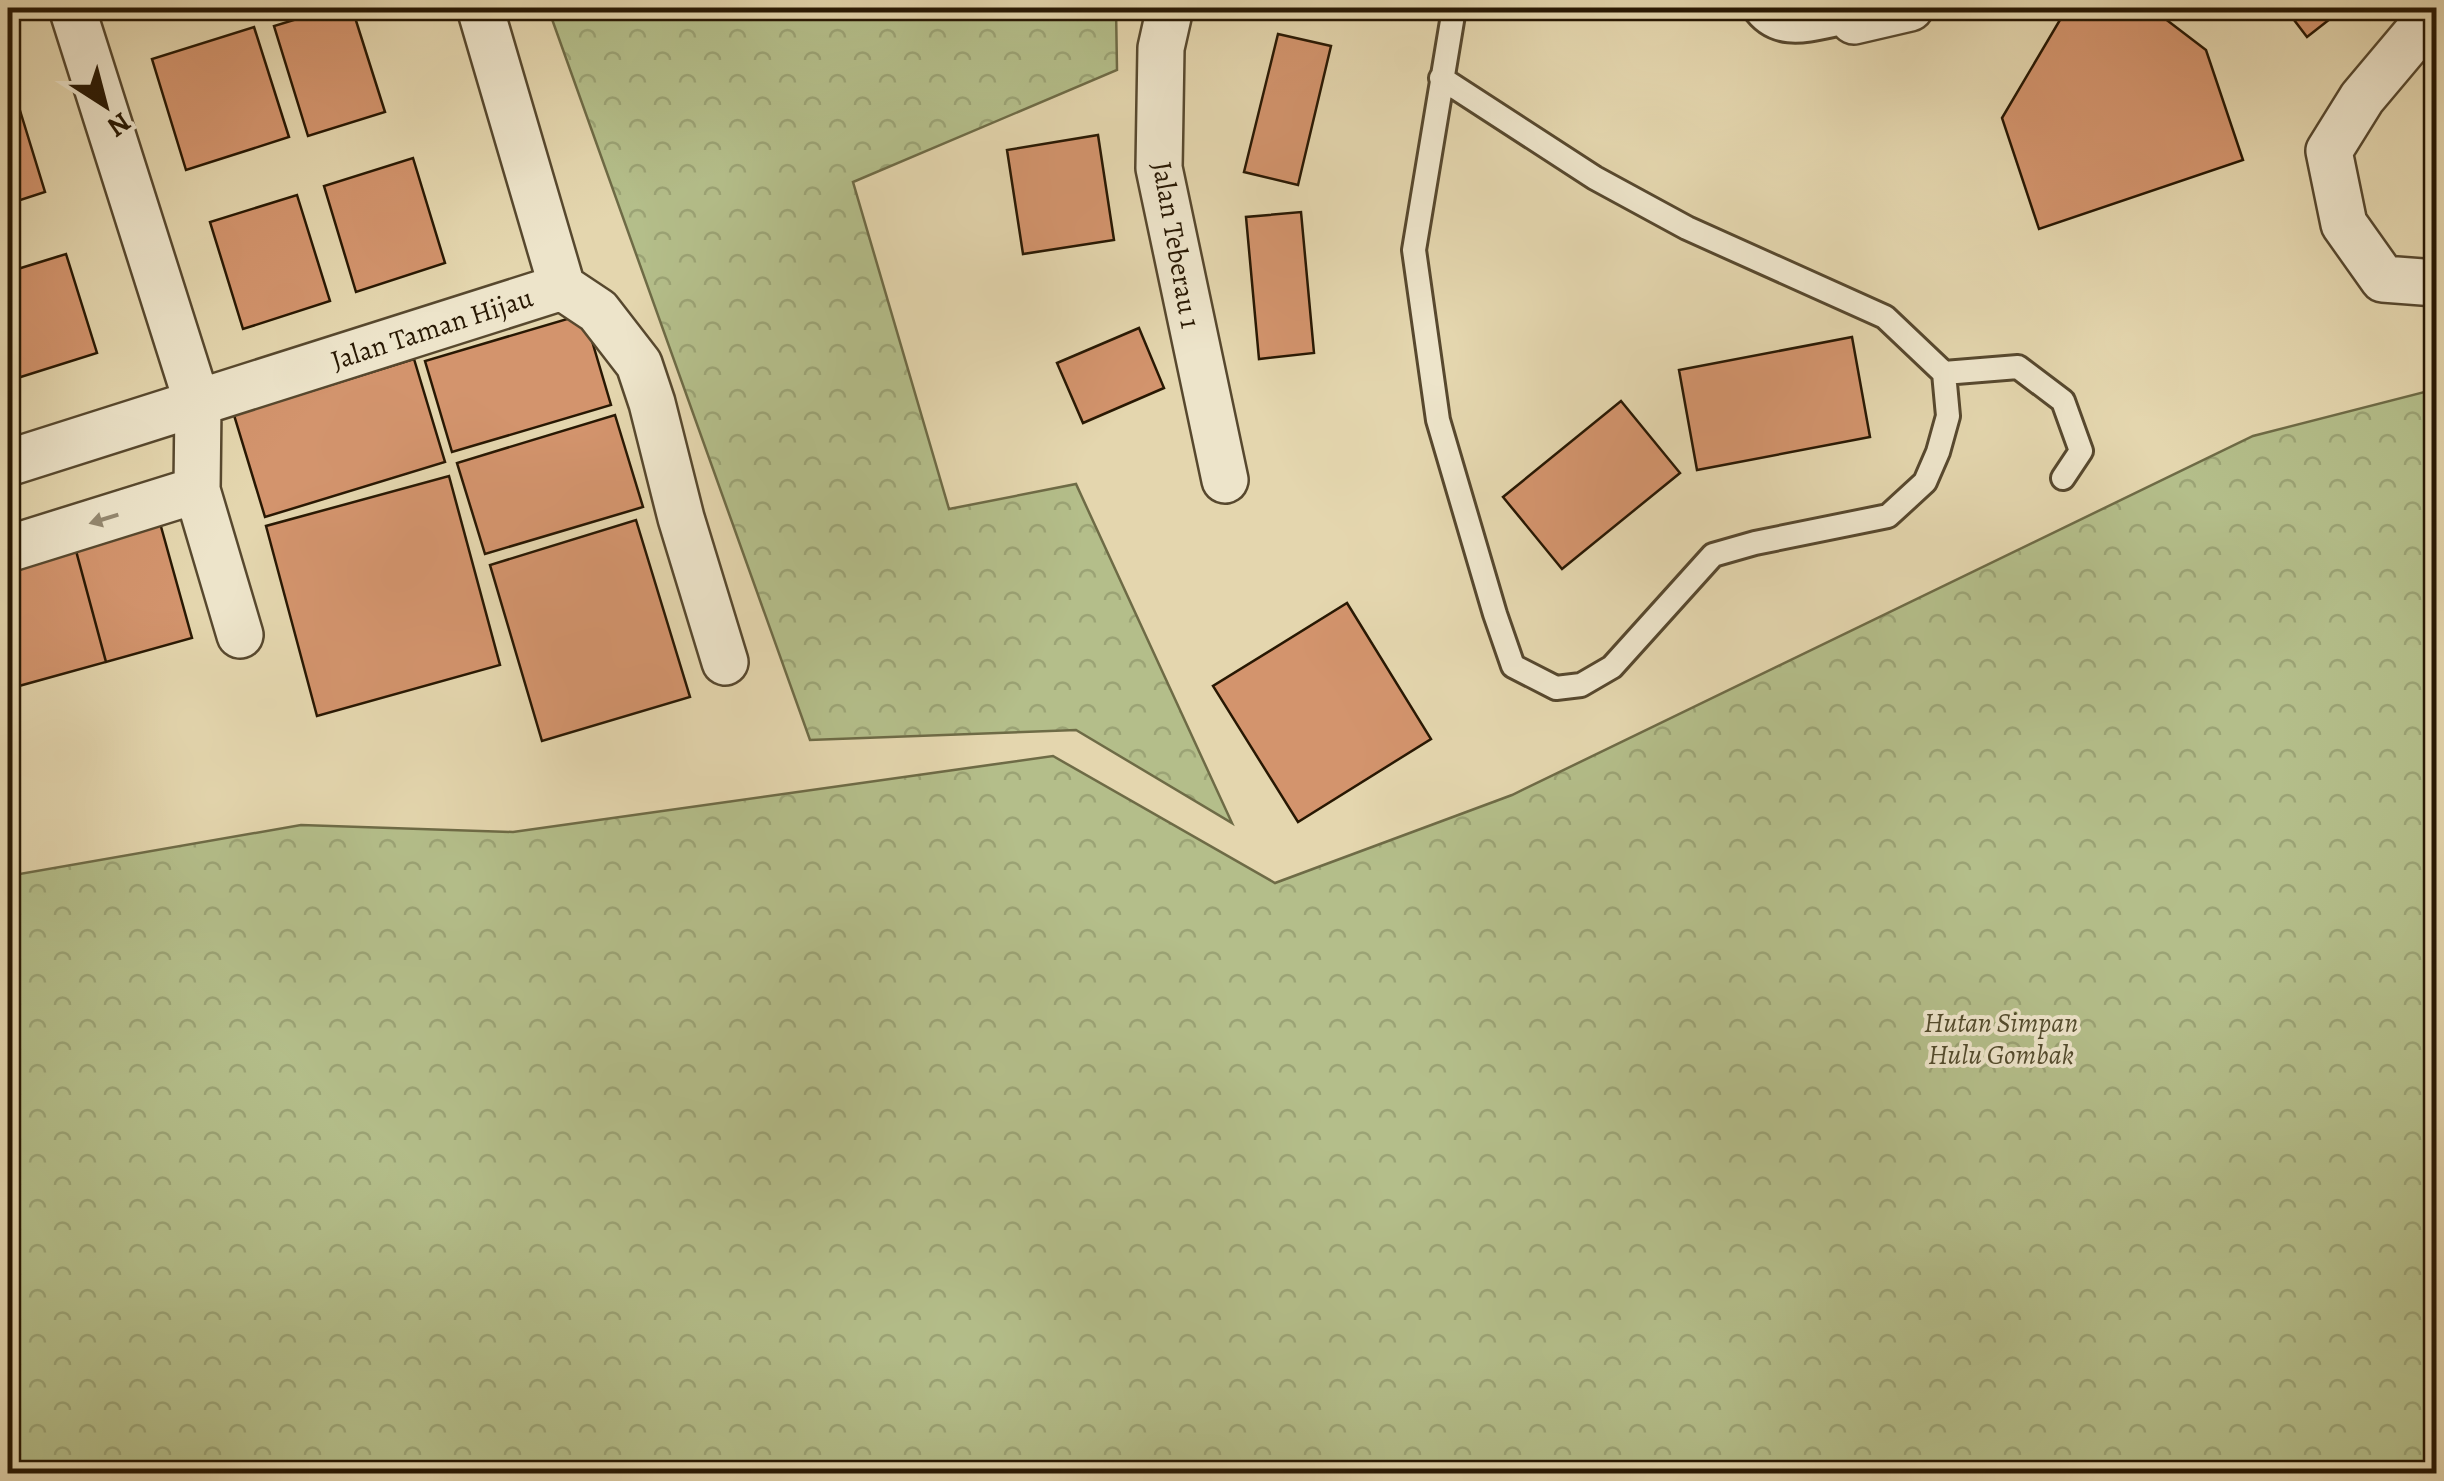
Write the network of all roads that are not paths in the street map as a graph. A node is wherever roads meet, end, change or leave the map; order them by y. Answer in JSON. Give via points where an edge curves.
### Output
{"nodes":[{"id":1,"x":72,"y":8,"type":"edge"},
{"id":2,"x":480,"y":8,"type":"edge"},
{"id":3,"x":1170,"y":8,"type":"edge"},
{"id":4,"x":1455,"y":8,"type":"edge"},
{"id":5,"x":1753,"y":8,"type":"edge"},
{"id":6,"x":1910,"y":8,"type":"edge"},
{"id":7,"x":2436,"y":10,"type":"edge"},
{"id":8,"x":1851,"y":14,"type":"edge"},
{"id":9,"x":1442,"y":78,"type":"junction"},
{"id":10,"x":2436,"y":284,"type":"edge"},
{"id":11,"x":562,"y":287,"type":"junction"},
{"id":12,"x":1944,"y":373,"type":"junction"},
{"id":13,"x":198,"y":405,"type":"junction"},
{"id":14,"x":8,"y":463,"type":"edge"},
{"id":15,"x":2063,"y":478,"type":"dead end"},
{"id":16,"x":1225,"y":480,"type":"dead end"},
{"id":17,"x":198,"y":490,"type":"junction"},
{"id":18,"x":8,"y":549,"type":"edge"},
{"id":19,"x":240,"y":635,"type":"dead end"},
{"id":20,"x":725,"y":662,"type":"dead end"}],
"edges":[{"from":1,"to":13,"type":"street"},
{"from":2,"to":11,"type":"street","name":"Jalan Taman Hijau"},
{"from":3,"to":16,"type":"street","name":"Jalan Teberau 1","via":[[1161,48],[1158,168]]},
{"from":4,"to":9,"type":"lane"},
{"from":5,"to":8,"type":"lane","via":[[1781,32]]},
{"from":6,"to":8,"type":"street"},
{"from":7,"to":10,"type":"street","via":[[2362,98],[2329,151],[2344,224],[2384,278]]},
{"from":9,"to":12,"type":"lane","via":[[1595,178],[1687,228],[1885,317]]},
{"from":9,"to":12,"type":"lane","via":[[1414,250],[1438,420],[1514,666],[1556,688],[1580,685],[1612,667],[1713,555],[1888,516],[1925,482],[1938,452],[1948,416]]},
{"from":11,"to":13,"type":"street","name":"Jalan Taman Hijau"},
{"from":11,"to":20,"type":"street","via":[[598,311],[640,364]]},
{"from":12,"to":15,"type":"lane","via":[[2018,367],[2063,401],[2080,451]]},
{"from":13,"to":14,"type":"street","name":"Jalan Taman Hijau"},
{"from":13,"to":17,"type":"street"},
{"from":17,"to":18,"type":"street","one_way":true},
{"from":17,"to":19,"type":"street"}]}
